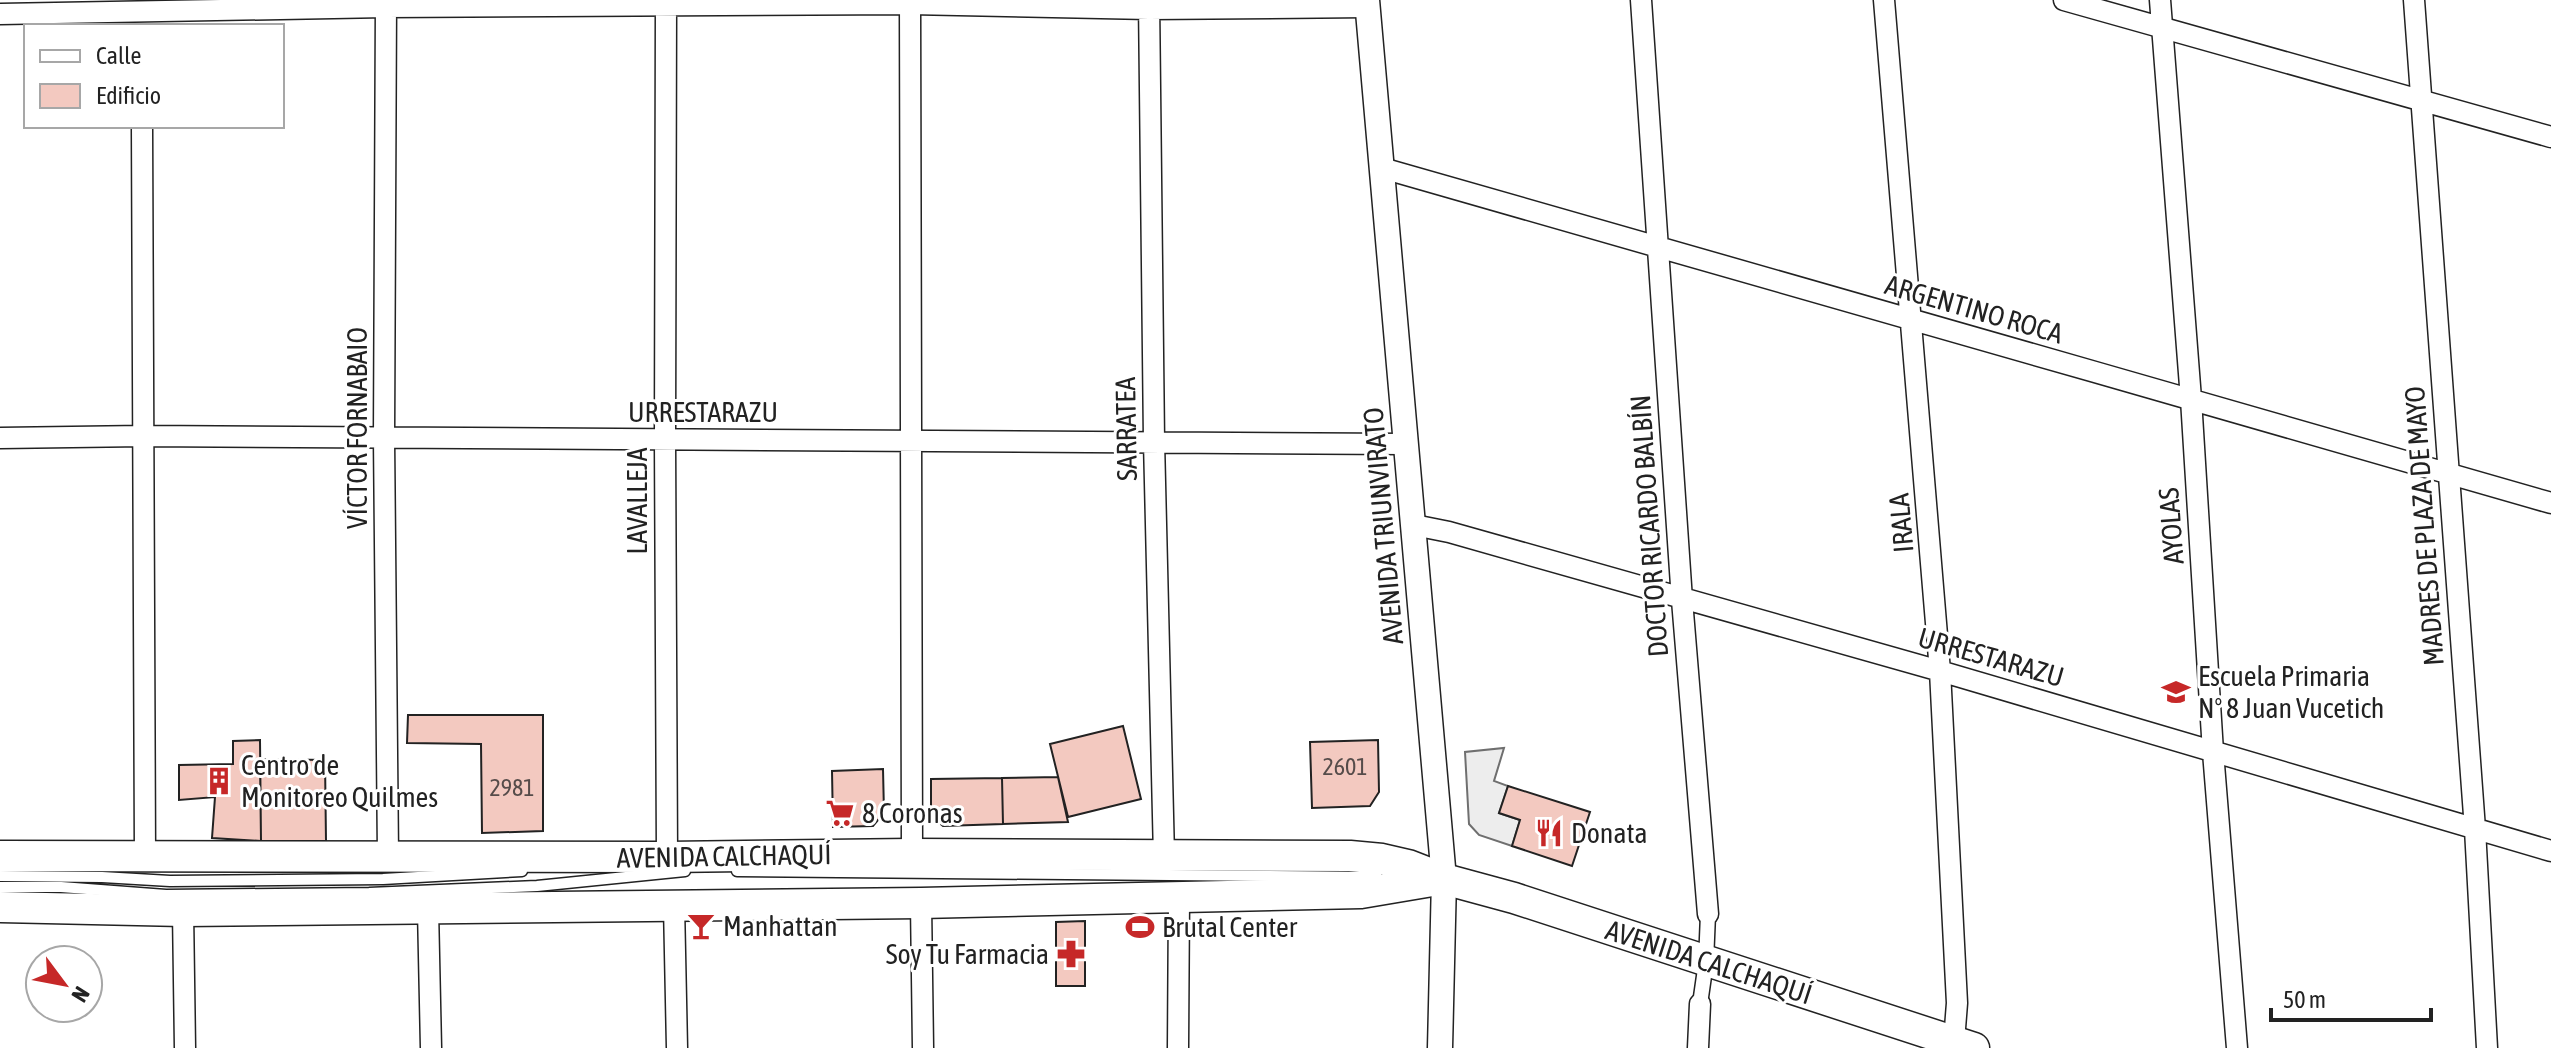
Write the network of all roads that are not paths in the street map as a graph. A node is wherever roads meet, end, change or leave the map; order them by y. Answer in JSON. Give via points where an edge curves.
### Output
{"nodes":[{"id":1,"x":1641,"y":0,"type":"edge"},
{"id":2,"x":1884,"y":0,"type":"edge"},
{"id":3,"x":2064,"y":0,"type":"edge"},
{"id":4,"x":2160,"y":0,"type":"edge"},
{"id":5,"x":2414,"y":0,"type":"edge"},
{"id":6,"x":910,"y":2,"type":"edge"},
{"id":7,"x":666,"y":3,"type":"edge"},
{"id":8,"x":1368,"y":3,"type":"edge"},
{"id":9,"x":386,"y":4,"type":"edge"},
{"id":10,"x":1149,"y":5,"type":"edge"},
{"id":11,"x":141,"y":13,"type":"edge"},
{"id":12,"x":0,"y":14,"type":"edge"},
{"id":13,"x":2162,"y":28,"type":"junction"},
{"id":14,"x":2421,"y":101,"type":"junction"},
{"id":15,"x":142,"y":128,"type":"edge"},
{"id":16,"x":2551,"y":137,"type":"edge"},
{"id":17,"x":1382,"y":168,"type":"junction"},
{"id":18,"x":1657,"y":244,"type":"junction"},
{"id":19,"x":1913,"y":321,"type":"junction"},
{"id":20,"x":2191,"y":399,"type":"junction"},
{"id":21,"x":143,"y":436,"type":"junction"},
{"id":22,"x":0,"y":438,"type":"edge"},
{"id":23,"x":384,"y":438,"type":"junction"},
{"id":24,"x":665,"y":440,"type":"junction"},
{"id":25,"x":910,"y":440,"type":"junction"},
{"id":26,"x":1154,"y":441,"type":"junction"},
{"id":27,"x":1406,"y":444,"type":"junction"},
{"id":28,"x":2448,"y":474,"type":"junction"},
{"id":29,"x":2551,"y":503,"type":"edge"},
{"id":30,"x":1414,"y":525,"type":"junction"},
{"id":31,"x":1682,"y":600,"type":"junction"},
{"id":32,"x":1940,"y":671,"type":"junction"},
{"id":33,"x":2213,"y":752,"type":"junction"},
{"id":34,"x":2475,"y":829,"type":"junction"},
{"id":35,"x":2551,"y":851,"type":"edge"},
{"id":36,"x":912,"y":854,"type":"junction"},
{"id":37,"x":0,"y":856,"type":"edge"},
{"id":38,"x":145,"y":856,"type":"junction"},
{"id":39,"x":388,"y":856,"type":"junction"},
{"id":40,"x":667,"y":857,"type":"junction"},
{"id":41,"x":1164,"y":857,"type":"junction"},
{"id":42,"x":549,"y":868,"type":"dead end"},
{"id":43,"x":534,"y":870,"type":"dead end"},
{"id":44,"x":698,"y":871,"type":"dead end"},
{"id":45,"x":728,"y":871,"type":"dead end"},
{"id":46,"x":0,"y":876,"type":"edge"},
{"id":47,"x":1444,"y":879,"type":"junction"},
{"id":48,"x":0,"y":887,"type":"edge"},
{"id":49,"x":1179,"y":897,"type":"junction"},
{"id":50,"x":921,"y":903,"type":"junction"},
{"id":51,"x":674,"y":905,"type":"junction"},
{"id":52,"x":0,"y":907,"type":"edge"},
{"id":53,"x":428,"y":909,"type":"junction"},
{"id":54,"x":183,"y":911,"type":"junction"},
{"id":55,"x":1708,"y":914,"type":"joint"},
{"id":56,"x":1706,"y":962,"type":"junction"},
{"id":57,"x":1700,"y":1004,"type":"joint"},
{"id":58,"x":1944,"y":1042,"type":"edge"},
{"id":59,"x":185,"y":1048,"type":"edge"},
{"id":60,"x":431,"y":1048,"type":"edge"},
{"id":61,"x":677,"y":1048,"type":"edge"},
{"id":62,"x":923,"y":1048,"type":"edge"},
{"id":63,"x":1178,"y":1048,"type":"edge"},
{"id":64,"x":1440,"y":1048,"type":"edge"},
{"id":65,"x":1698,"y":1048,"type":"edge"},
{"id":66,"x":2237,"y":1048,"type":"edge"},
{"id":67,"x":2487,"y":1048,"type":"edge"}],
"edges":[{"from":1,"to":18,"type":"street","name":"DOCTOR RICARDO BALBÍN"},
{"from":2,"to":19,"type":"street","name":"IRALA"},
{"from":3,"to":13,"type":"street"},
{"from":4,"to":13,"type":"street","name":"AYOLAS"},
{"from":5,"to":14,"type":"street","name":"MADRES DE PLAZA DE MAYO"},
{"from":6,"to":7,"type":"street"},
{"from":6,"to":10,"type":"street"},
{"from":6,"to":25,"type":"street"},
{"from":7,"to":9,"type":"street"},
{"from":7,"to":24,"type":"street","name":"LAVALLEJA"},
{"from":8,"to":10,"type":"street"},
{"from":8,"to":17,"type":"street","name":"AVENIDA TRIUNVIRATO"},
{"from":9,"to":11,"type":"street"},
{"from":9,"to":23,"type":"street","name":"VÍCTOR FORNABAIO"},
{"from":10,"to":26,"type":"street","name":"SARRATEA"},
{"from":11,"to":12,"type":"street"},
{"from":13,"to":14,"type":"street"},
{"from":13,"to":20,"type":"street","name":"AYOLAS"},
{"from":14,"to":16,"type":"street"},
{"from":14,"to":28,"type":"street","name":"MADRES DE PLAZA DE MAYO"},
{"from":15,"to":21,"type":"street"},
{"from":17,"to":18,"type":"street","name":"ARGENTINO ROCA"},
{"from":17,"to":27,"type":"street","name":"AVENIDA TRIUNVIRATO"},
{"from":18,"to":19,"type":"street","name":"ARGENTINO ROCA"},
{"from":18,"to":31,"type":"street","name":"DOCTOR RICARDO BALBÍN"},
{"from":19,"to":20,"type":"street","name":"ARGENTINO ROCA"},
{"from":19,"to":32,"type":"street","name":"IRALA"},
{"from":20,"to":28,"type":"street","name":"ARGENTINO ROCA"},
{"from":20,"to":33,"type":"street","name":"AYOLAS"},
{"from":21,"to":22,"type":"street","name":"URRESTARAZU"},
{"from":21,"to":23,"type":"street","name":"URRESTARAZU"},
{"from":21,"to":38,"type":"street"},
{"from":23,"to":24,"type":"street","name":"URRESTARAZU"},
{"from":23,"to":39,"type":"street","name":"VÍCTOR FORNABAIO"},
{"from":24,"to":25,"type":"street","name":"URRESTARAZU"},
{"from":24,"to":40,"type":"street","name":"LAVALLEJA"},
{"from":25,"to":26,"type":"street","name":"URRESTARAZU"},
{"from":25,"to":36,"type":"street"},
{"from":26,"to":27,"type":"street","name":"URRESTARAZU"},
{"from":26,"to":41,"type":"street","name":"SARRATEA"},
{"from":27,"to":30,"type":"street","name":"AVENIDA TRIUNVIRATO"},
{"from":28,"to":29,"type":"street","name":"ARGENTINO ROCA"},
{"from":28,"to":34,"type":"street","name":"MADRES DE PLAZA DE MAYO"},
{"from":30,"to":31,"type":"street","name":"URRESTARAZU"},
{"from":30,"to":47,"type":"street","name":"AVENIDA TRIUNVIRATO"},
{"from":31,"to":32,"type":"street","name":"URRESTARAZU"},
{"from":31,"to":55,"type":"street","name":"DOCTOR RICARDO BALBÍN"},
{"from":32,"to":33,"type":"street","name":"URRESTARAZU"},
{"from":32,"to":58,"type":"street","name":"IRALA","via":[[1957,1003]]},
{"from":33,"to":34,"type":"street","name":"URRESTARAZU"},
{"from":33,"to":66,"type":"street","name":"AYOLAS"},
{"from":34,"to":35,"type":"street","name":"URRESTARAZU"},
{"from":34,"to":67,"type":"street","name":"MADRES DE PLAZA DE MAYO"},
{"from":36,"to":40,"type":"main road","name":"AVENIDA CALCHAQUÍ"},
{"from":36,"to":41,"type":"main road","name":"AVENIDA CALCHAQUÍ"},
{"from":37,"to":38,"type":"main road","name":"AVENIDA CALCHAQUÍ"},
{"from":38,"to":39,"type":"main road","name":"AVENIDA CALCHAQUÍ"},
{"from":39,"to":40,"type":"main road","name":"AVENIDA CALCHAQUÍ"},
{"from":40,"to":42,"type":"lane"},
{"from":41,"to":47,"type":"main road","name":"AVENIDA CALCHAQUÍ","via":[[1350,856],[1382,859]]},
{"from":43,"to":46,"type":"lane","via":[[367,880]]},
{"from":44,"to":48,"type":"lane","via":[[537,886],[369,893],[166,895]]},
{"from":45,"to":47,"type":"lane"},
{"from":47,"to":49,"type":"main road","name":"AVENIDA CALCHAQUÍ","via":[[1361,893]]},
{"from":47,"to":56,"type":"main road","name":"AVENIDA CALCHAQUÍ"},
{"from":47,"to":64,"type":"street","name":"AVENIDA TRIUNVIRATO"},
{"from":49,"to":50,"type":"main road","name":"AVENIDA CALCHAQUÍ"},
{"from":49,"to":63,"type":"street"},
{"from":50,"to":51,"type":"main road","name":"AVENIDA CALCHAQUÍ"},
{"from":50,"to":62,"type":"street"},
{"from":51,"to":53,"type":"main road","name":"AVENIDA CALCHAQUÍ"},
{"from":51,"to":61,"type":"street"},
{"from":52,"to":54,"type":"main road","name":"AVENIDA CALCHAQUÍ"},
{"from":53,"to":54,"type":"main road","name":"AVENIDA CALCHAQUÍ"},
{"from":53,"to":60,"type":"street"},
{"from":54,"to":59,"type":"street"},
{"from":55,"to":56,"type":"street","name":"DOCTOR RICARDO BALBÍN"},
{"from":56,"to":57,"type":"street","name":"DOCTOR RICARDO BALBÍN"},
{"from":56,"to":58,"type":"main road","name":"AVENIDA CALCHAQUÍ"},
{"from":57,"to":65,"type":"street","name":"DOCTOR RICARDO BALBÍN"}]}
